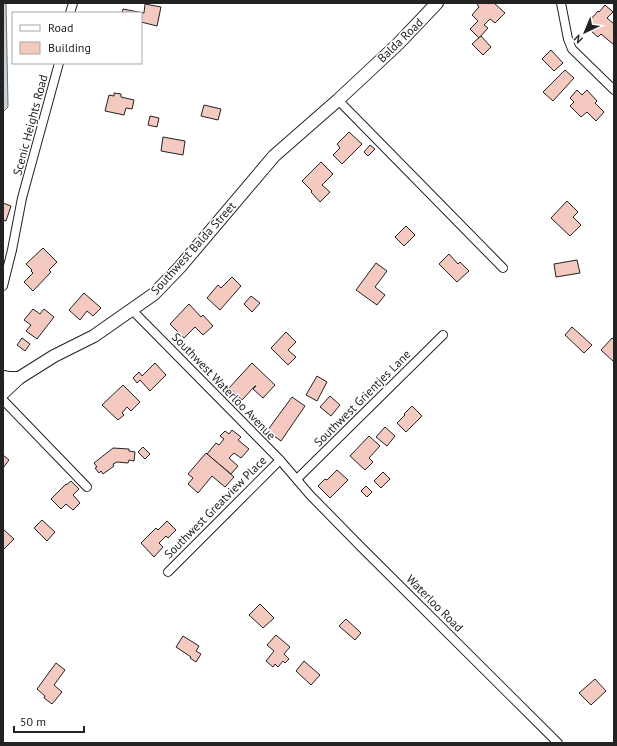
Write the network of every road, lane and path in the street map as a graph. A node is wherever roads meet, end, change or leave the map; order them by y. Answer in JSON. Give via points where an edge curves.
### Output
{"nodes":[{"id":1,"x":438,"y":3,"type":"edge"},
{"id":2,"x":561,"y":3,"type":"edge"},
{"id":3,"x":59,"y":64,"type":"edge"},
{"id":4,"x":362,"y":76,"type":"joint"},
{"id":5,"x":614,"y":90,"type":"edge"},
{"id":6,"x":338,"y":100,"type":"junction"},
{"id":7,"x":502,"y":268,"type":"dead end"},
{"id":8,"x":3,"y":286,"type":"edge"},
{"id":9,"x":132,"y":310,"type":"junction"},
{"id":10,"x":443,"y":335,"type":"dead end"},
{"id":11,"x":3,"y":377,"type":"edge"},
{"id":12,"x":19,"y":378,"type":"junction"},
{"id":13,"x":3,"y":393,"type":"edge"},
{"id":14,"x":3,"y":400,"type":"edge"},
{"id":15,"x":280,"y":460,"type":"junction"},
{"id":16,"x":297,"y":479,"type":"junction"},
{"id":17,"x":87,"y":486,"type":"dead end"},
{"id":18,"x":168,"y":572,"type":"dead end"},
{"id":19,"x":558,"y":743,"type":"edge"}],
"edges":[{"from":1,"to":4,"type":"street","name":"Balda Road"},
{"from":2,"to":5,"type":"street","via":[[572,49]]},
{"from":3,"to":8,"type":"street","name":"Scenic Heights Road","via":[[22,198]]},
{"from":4,"to":6,"type":"street","name":"Southwest Balda Street"},
{"from":6,"to":7,"type":"street"},
{"from":6,"to":9,"type":"street","name":"Southwest Balda Street","via":[[274,156],[180,267],[154,294]]},
{"from":9,"to":12,"type":"street","name":"Southwest Balda Street","via":[[94,336],[54,356]]},
{"from":9,"to":15,"type":"street","name":"Southwest Waterloo Avenue"},
{"from":10,"to":16,"type":"street","name":"Southwest Grientjes Lane"},
{"from":11,"to":12,"type":"street"},
{"from":12,"to":13,"type":"street","name":"Southwest Balda Street"},
{"from":14,"to":17,"type":"street"},
{"from":15,"to":16,"type":"street","name":"Southwest Waterloo Avenue"},
{"from":15,"to":18,"type":"street","name":"Southwest Greatview Place"},
{"from":16,"to":19,"type":"street","name":"Waterloo Road","via":[[362,548]]}]}
